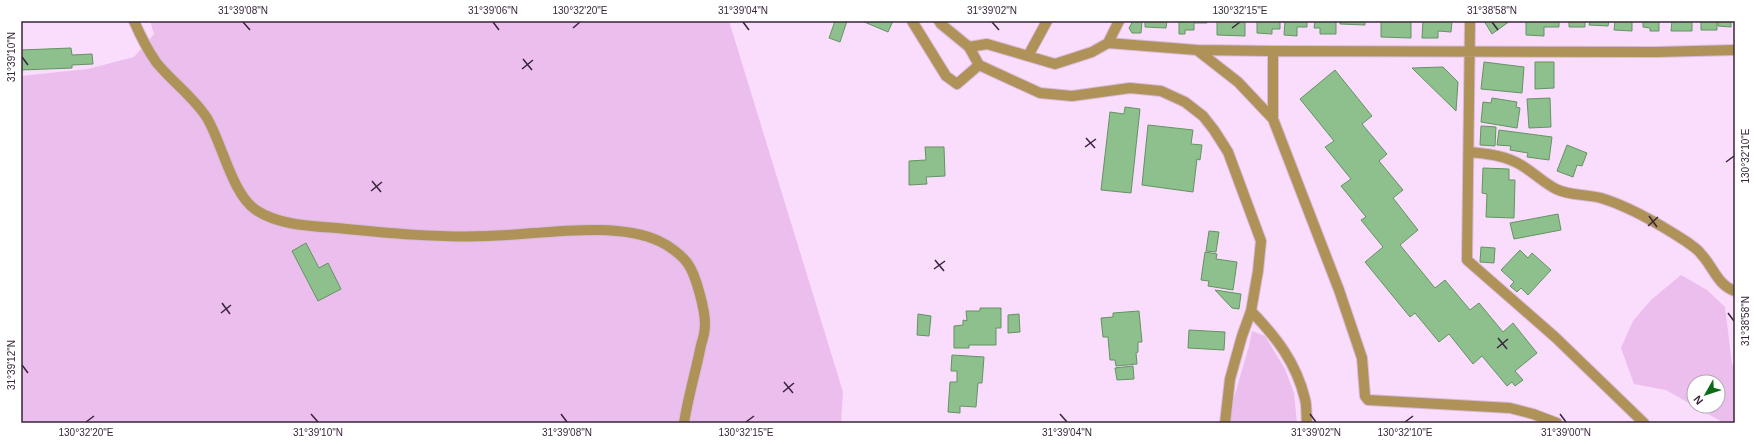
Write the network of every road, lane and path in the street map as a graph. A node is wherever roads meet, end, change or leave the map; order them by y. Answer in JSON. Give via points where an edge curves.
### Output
{"nodes":[{"id":1,"x":134,"y":21,"type":"edge"},
{"id":2,"x":912,"y":21,"type":"edge"},
{"id":3,"x":940,"y":21,"type":"edge"},
{"id":4,"x":1047,"y":21,"type":"edge"},
{"id":5,"x":1119,"y":21,"type":"edge"},
{"id":6,"x":1470,"y":21,"type":"edge"},
{"id":7,"x":1108,"y":43,"type":"junction"},
{"id":8,"x":969,"y":47,"type":"junction"},
{"id":9,"x":1197,"y":50,"type":"junction"},
{"id":10,"x":1735,"y":50,"type":"edge"},
{"id":11,"x":1273,"y":52,"type":"junction"},
{"id":12,"x":1470,"y":52,"type":"junction"},
{"id":13,"x":1028,"y":56,"type":"junction"},
{"id":14,"x":979,"y":65,"type":"junction"},
{"id":15,"x":1273,"y":119,"type":"junction"},
{"id":16,"x":1469,"y":152,"type":"junction"},
{"id":17,"x":1735,"y":291,"type":"edge"},
{"id":18,"x":1251,"y":311,"type":"junction"},
{"id":19,"x":684,"y":423,"type":"edge"},
{"id":20,"x":1225,"y":423,"type":"edge"},
{"id":21,"x":1307,"y":423,"type":"edge"},
{"id":22,"x":1557,"y":423,"type":"edge"},
{"id":23,"x":1644,"y":423,"type":"edge"}],
"edges":[{"from":1,"to":19,"type":"street","via":[[156,62],[192,99],[206,118],[236,186],[254,209],[272,219],[311,226],[454,236],[616,230],[660,241],[688,264],[699,289],[705,325]]},
{"from":2,"to":14,"type":"street","via":[[946,76],[957,84]]},
{"from":3,"to":8,"type":"street"},
{"from":4,"to":13,"type":"street"},
{"from":5,"to":7,"type":"street"},
{"from":6,"to":12,"type":"street"},
{"from":7,"to":9,"type":"street"},
{"from":7,"to":13,"type":"street","via":[[1092,52],[1055,64]]},
{"from":8,"to":13,"type":"street","via":[[987,44]]},
{"from":8,"to":14,"type":"street"},
{"from":9,"to":11,"type":"street"},
{"from":9,"to":15,"type":"street","via":[[1238,82]]},
{"from":10,"to":12,"type":"street"},
{"from":11,"to":12,"type":"street"},
{"from":11,"to":15,"type":"street"},
{"from":12,"to":16,"type":"street"},
{"from":14,"to":18,"type":"street","via":[[1040,93],[1072,96],[1130,88],[1161,91],[1185,102],[1203,116],[1228,152],[1261,241]]},
{"from":15,"to":22,"type":"street","via":[[1339,290],[1362,358],[1365,396],[1368,400],[1510,408]]},
{"from":16,"to":17,"type":"street","via":[[1497,155],[1520,165],[1556,189],[1600,198],[1630,210],[1688,243],[1702,254],[1716,277]]},
{"from":16,"to":23,"type":"street","via":[[1467,260],[1555,337]]},
{"from":18,"to":20,"type":"street","via":[[1230,379]]},
{"from":18,"to":21,"type":"street","via":[[1274,336],[1293,364],[1305,399]]}]}
